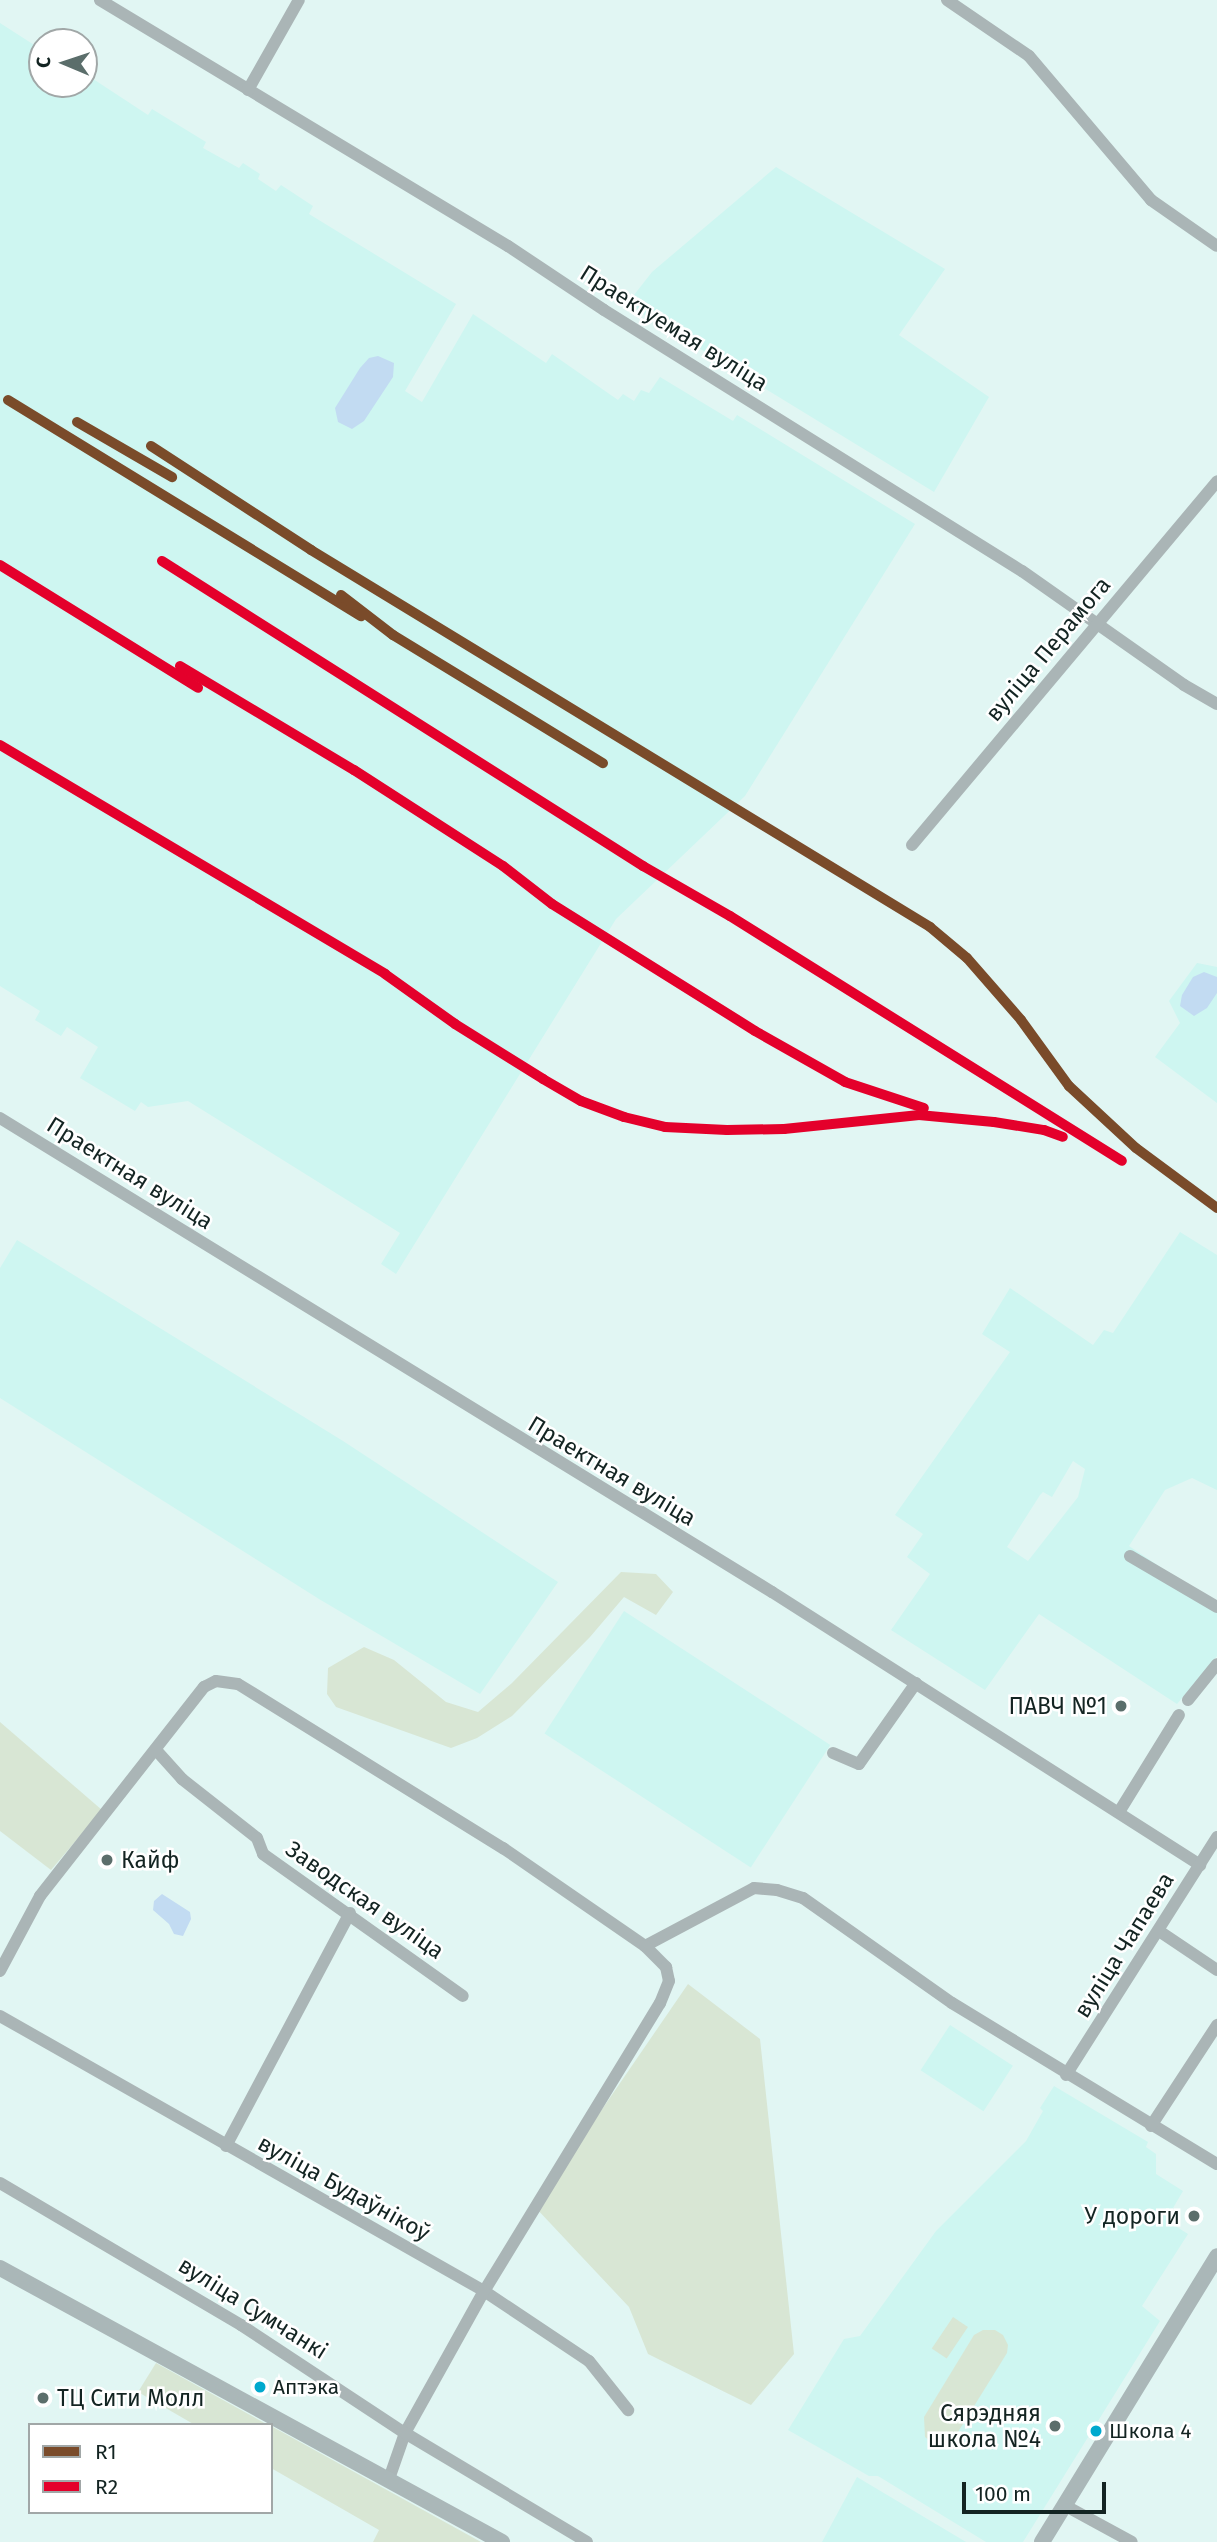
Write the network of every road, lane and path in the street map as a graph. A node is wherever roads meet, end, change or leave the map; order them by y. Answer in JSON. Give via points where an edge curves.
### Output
{"nodes":[{"id":1,"x":100,"y":0,"type":"edge"},
{"id":2,"x":299,"y":0,"type":"edge"},
{"id":3,"x":947,"y":0,"type":"edge"},
{"id":4,"x":248,"y":90,"type":"junction"},
{"id":5,"x":1217,"y":246,"type":"edge"},
{"id":6,"x":1217,"y":481,"type":"edge"},
{"id":7,"x":1097,"y":622,"type":"junction"},
{"id":8,"x":1217,"y":704,"type":"edge"},
{"id":9,"x":912,"y":845,"type":"dead end"},
{"id":10,"x":0,"y":1118,"type":"edge"},
{"id":11,"x":1129,"y":1556,"type":"dead end"},
{"id":12,"x":1217,"y":1607,"type":"edge"},
{"id":13,"x":1217,"y":1664,"type":"edge"},
{"id":14,"x":916,"y":1683,"type":"junction"},
{"id":15,"x":1188,"y":1700,"type":"dead end"},
{"id":16,"x":1180,"y":1716,"type":"dead end"},
{"id":17,"x":156,"y":1749,"type":"junction"},
{"id":18,"x":833,"y":1752,"type":"dead end"},
{"id":19,"x":1119,"y":1812,"type":"junction"},
{"id":20,"x":1217,"y":1837,"type":"edge"},
{"id":21,"x":1200,"y":1865,"type":"junction"},
{"id":22,"x":350,"y":1913,"type":"junction"},
{"id":23,"x":1159,"y":1931,"type":"junction"},
{"id":24,"x":645,"y":1946,"type":"junction"},
{"id":25,"x":0,"y":1970,"type":"edge"},
{"id":26,"x":1217,"y":1970,"type":"edge"},
{"id":27,"x":463,"y":1996,"type":"dead end"},
{"id":28,"x":0,"y":2016,"type":"edge"},
{"id":29,"x":1217,"y":2025,"type":"edge"},
{"id":30,"x":1066,"y":2075,"type":"junction"},
{"id":31,"x":1151,"y":2126,"type":"junction"},
{"id":32,"x":226,"y":2146,"type":"junction"},
{"id":33,"x":1217,"y":2164,"type":"edge"},
{"id":34,"x":0,"y":2183,"type":"edge"},
{"id":35,"x":1217,"y":2256,"type":"edge"},
{"id":36,"x":0,"y":2268,"type":"edge"},
{"id":37,"x":484,"y":2291,"type":"junction"},
{"id":38,"x":628,"y":2410,"type":"dead end"},
{"id":39,"x":405,"y":2433,"type":"junction"},
{"id":40,"x":389,"y":2479,"type":"junction"},
{"id":41,"x":1065,"y":2505,"type":"junction"},
{"id":42,"x":502,"y":2542,"type":"edge"},
{"id":43,"x":587,"y":2542,"type":"edge"},
{"id":44,"x":1042,"y":2542,"type":"edge"},
{"id":45,"x":1132,"y":2542,"type":"edge"}],
"edges":[{"from":1,"to":4,"type":"street","name":"Праектуемая вуліца"},
{"from":2,"to":4,"type":"street"},
{"from":3,"to":5,"type":"street","via":[[1029,56],[1151,200]]},
{"from":4,"to":7,"type":"street","name":"Праектуемая вуліца","via":[[508,246]]},
{"from":6,"to":7,"type":"street","name":"вуліца Перамога"},
{"from":7,"to":8,"type":"street","name":"Праектуемая вуліца"},
{"from":7,"to":9,"type":"street","name":"вуліца Перамога"},
{"from":10,"to":14,"type":"street","name":"Праектная вуліца"},
{"from":11,"to":12,"type":"street"},
{"from":13,"to":15,"type":"street"},
{"from":14,"to":18,"type":"street","via":[[859,1764]]},
{"from":14,"to":19,"type":"street","name":"Праектная вуліца"},
{"from":16,"to":19,"type":"street"},
{"from":17,"to":22,"type":"street","name":"Заводская вуліца","via":[[182,1779],[257,1838],[263,1854]]},
{"from":17,"to":24,"type":"street","via":[[204,1687],[216,1681],[238,1684],[503,1848]]},
{"from":17,"to":25,"type":"street","via":[[40,1896]]},
{"from":19,"to":21,"type":"street","name":"Праектная вуліца"},
{"from":20,"to":21,"type":"street","name":"вуліца Чапаева"},
{"from":21,"to":23,"type":"street","name":"вуліца Чапаева"},
{"from":22,"to":27,"type":"street","name":"Заводская вуліца"},
{"from":22,"to":32,"type":"street"},
{"from":23,"to":26,"type":"street"},
{"from":23,"to":30,"type":"street","name":"вуліца Чапаева"},
{"from":24,"to":30,"type":"street","via":[[754,1888],[777,1890],[803,1898],[952,2003]]},
{"from":24,"to":37,"type":"street","via":[[666,1967],[669,1981],[660,2003]]},
{"from":28,"to":32,"type":"street","name":"вуліца Будаўнікоў"},
{"from":29,"to":31,"type":"street"},
{"from":30,"to":31,"type":"street"},
{"from":31,"to":33,"type":"street"},
{"from":32,"to":37,"type":"street","name":"вуліца Будаўнікоў"},
{"from":34,"to":39,"type":"street","name":"вуліца Сумчанкі","via":[[241,2325]]},
{"from":35,"to":41,"type":"main road"},
{"from":36,"to":40,"type":"main road"},
{"from":37,"to":38,"type":"street","name":"вуліца Будаўнікоў","via":[[589,2361]]},
{"from":37,"to":39,"type":"street"},
{"from":39,"to":40,"type":"street"},
{"from":39,"to":43,"type":"street","name":"вуліца Сумчанкі"},
{"from":40,"to":42,"type":"main road"},
{"from":41,"to":44,"type":"main road"},
{"from":41,"to":45,"type":"street"}]}
